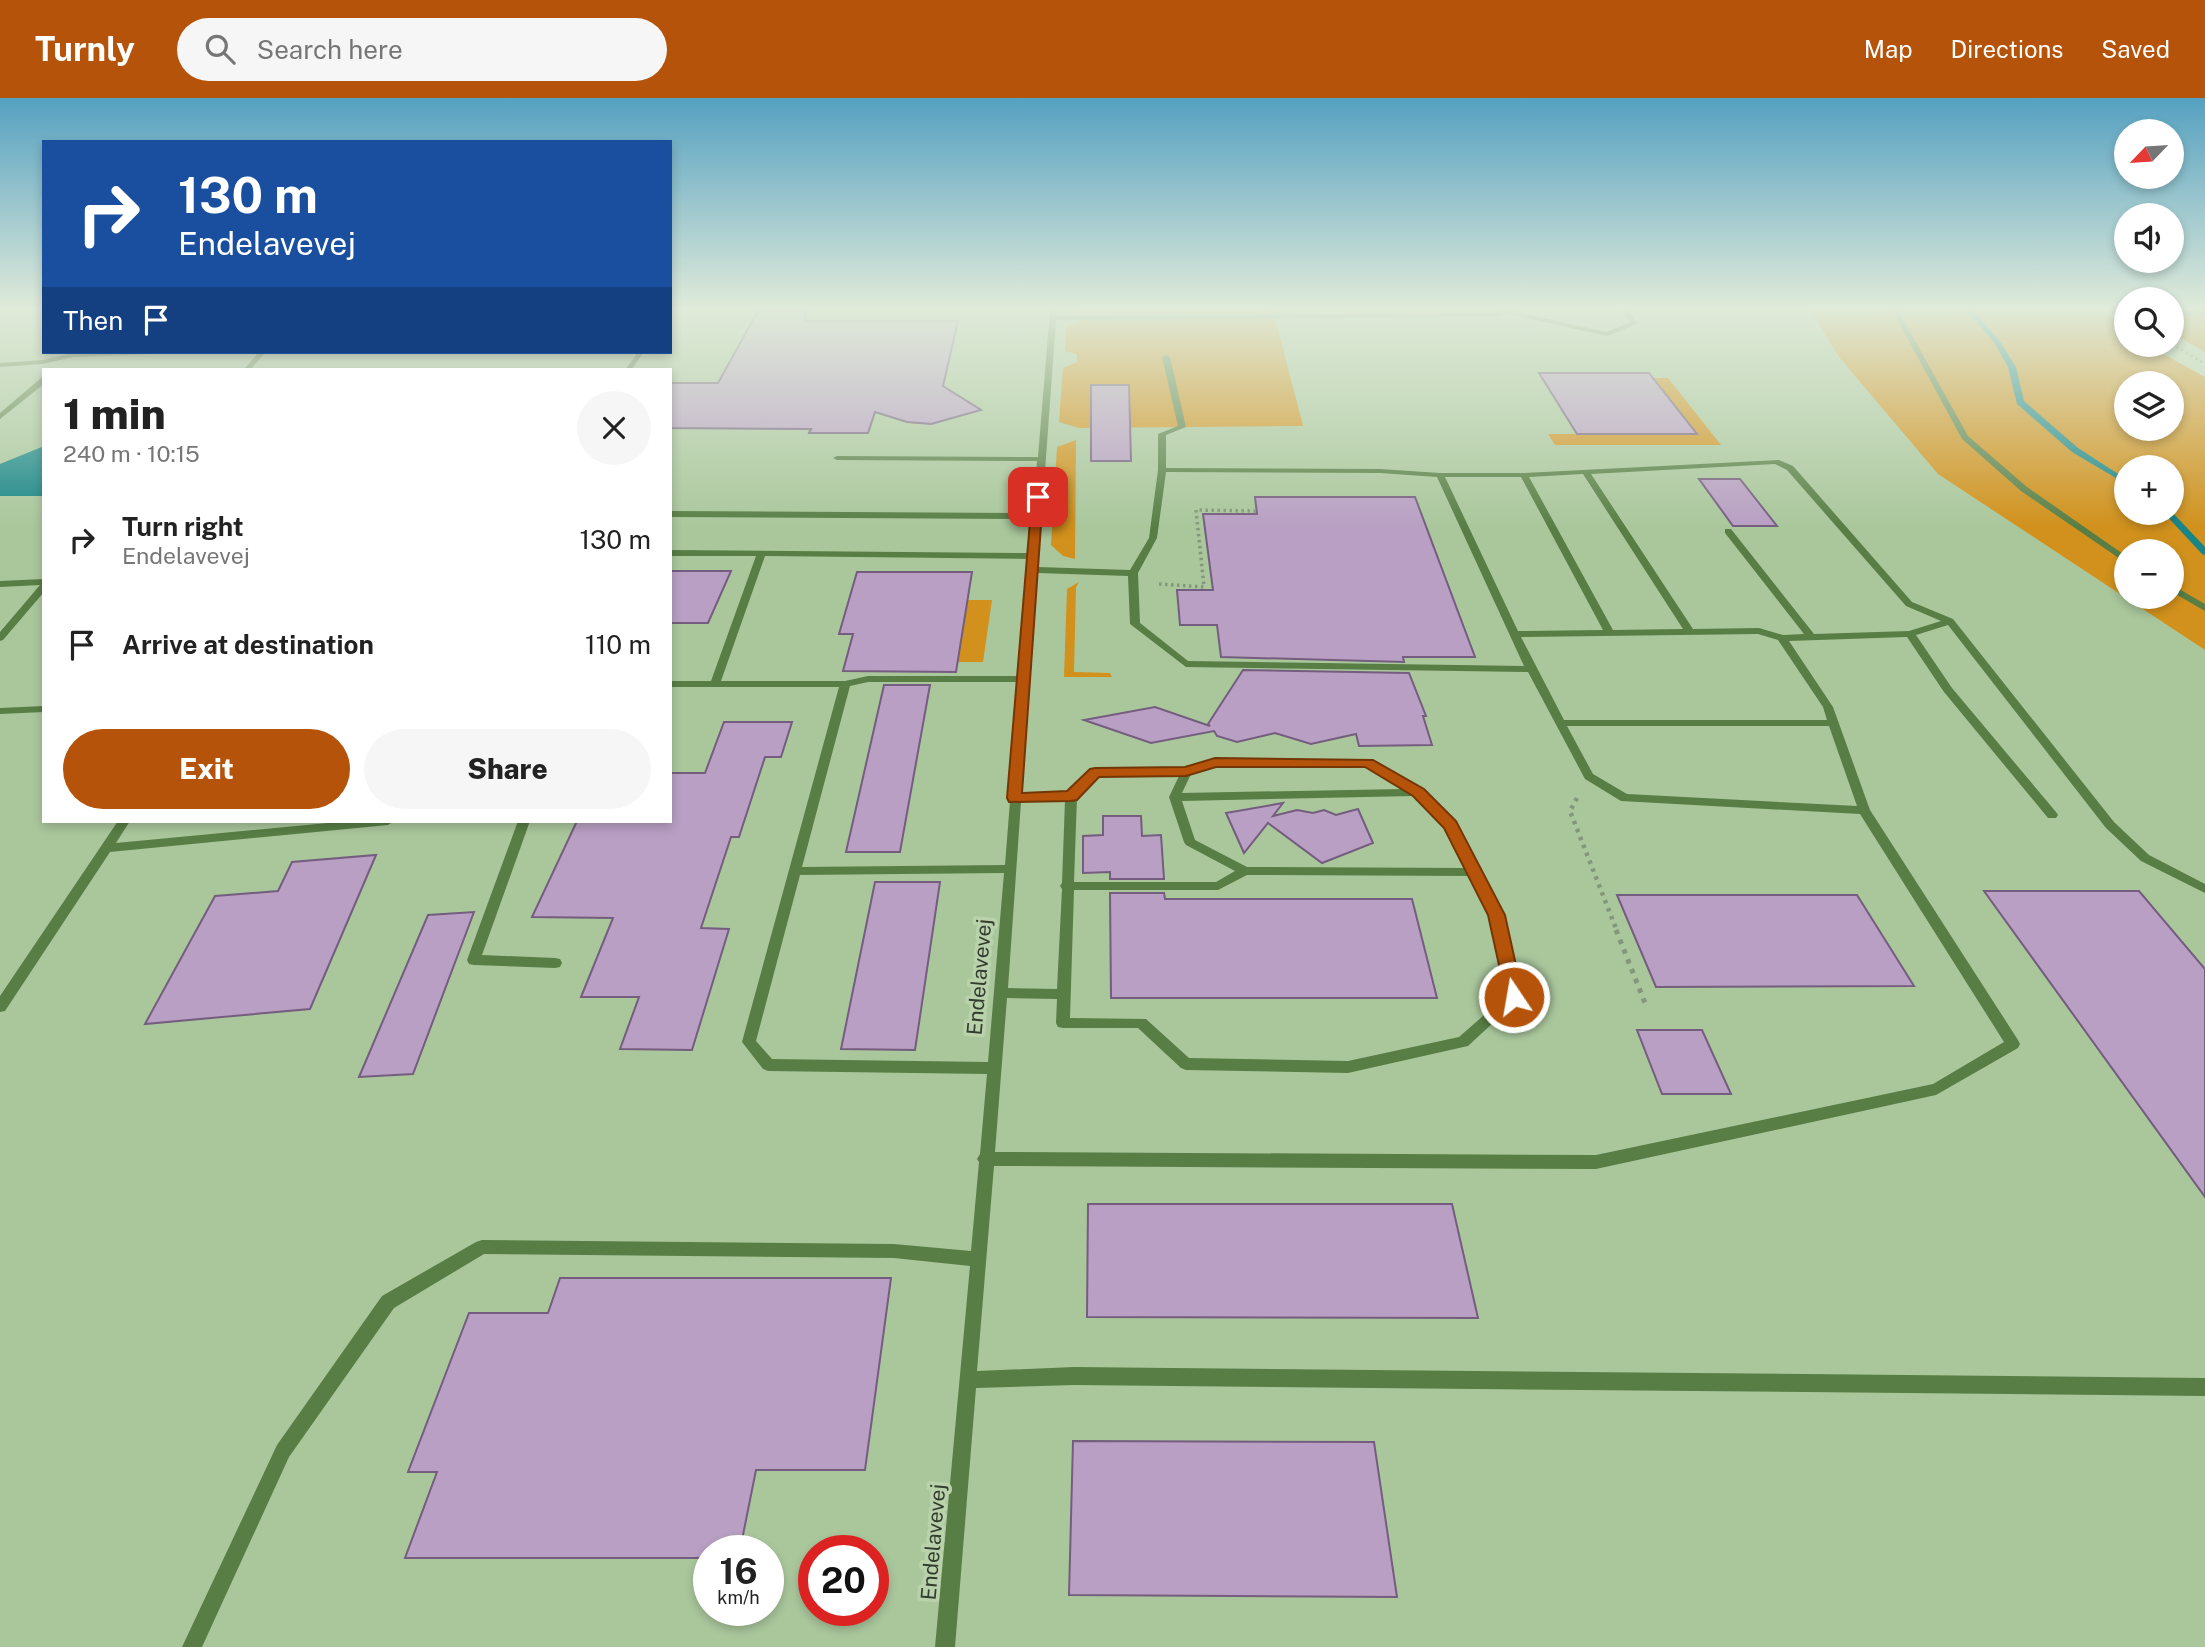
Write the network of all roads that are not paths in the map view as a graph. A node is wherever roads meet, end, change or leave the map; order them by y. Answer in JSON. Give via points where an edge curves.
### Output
{"nodes":[{"id":1,"x":41,"y":382,"type":"edge"},
{"id":2,"x":1047,"y":382,"type":"edge"},
{"id":3,"x":1172,"y":382,"type":"edge"},
{"id":4,"x":1935,"y":382,"type":"edge"},
{"id":5,"x":0,"y":417,"type":"edge"},
{"id":6,"x":837,"y":458,"type":"dead end"},
{"id":7,"x":1041,"y":459,"type":"junction"},
{"id":8,"x":1162,"y":470,"type":"junction"},
{"id":9,"x":1586,"y":473,"type":"junction"},
{"id":10,"x":1440,"y":475,"type":"junction"},
{"id":11,"x":1524,"y":475,"type":"junction"},
{"id":12,"x":672,"y":514,"type":"edge"},
{"id":13,"x":1037,"y":516,"type":"junction"},
{"id":14,"x":1728,"y":531,"type":"dead end"},
{"id":15,"x":2114,"y":552,"type":"edge"},
{"id":16,"x":672,"y":553,"type":"edge"},
{"id":17,"x":762,"y":553,"type":"junction"},
{"id":18,"x":1033,"y":563,"type":"junction"},
{"id":19,"x":1133,"y":578,"type":"junction"},
{"id":20,"x":0,"y":584,"type":"edge"},
{"id":21,"x":42,"y":584,"type":"edge"},
{"id":22,"x":42,"y":586,"type":"edge"},
{"id":23,"x":2184,"y":595,"type":"edge"},
{"id":24,"x":2205,"y":608,"type":"edge"},
{"id":25,"x":1950,"y":621,"type":"junction"},
{"id":26,"x":1690,"y":632,"type":"junction"},
{"id":27,"x":1610,"y":633,"type":"junction"},
{"id":28,"x":1513,"y":634,"type":"junction"},
{"id":29,"x":1910,"y":634,"type":"junction"},
{"id":30,"x":1811,"y":637,"type":"junction"},
{"id":31,"x":0,"y":638,"type":"edge"},
{"id":32,"x":1782,"y":638,"type":"junction"},
{"id":33,"x":1531,"y":669,"type":"junction"},
{"id":34,"x":1024,"y":679,"type":"junction"},
{"id":35,"x":672,"y":684,"type":"edge"},
{"id":36,"x":715,"y":684,"type":"junction"},
{"id":37,"x":845,"y":684,"type":"junction"},
{"id":38,"x":42,"y":709,"type":"edge"},
{"id":39,"x":0,"y":711,"type":"edge"},
{"id":40,"x":1559,"y":723,"type":"junction"},
{"id":41,"x":1833,"y":723,"type":"junction"},
{"id":42,"x":1186,"y":772,"type":"junction"},
{"id":43,"x":1418,"y":792,"type":"junction"},
{"id":44,"x":1071,"y":796,"type":"junction"},
{"id":45,"x":1175,"y":797,"type":"junction"},
{"id":46,"x":1014,"y":798,"type":"junction"},
{"id":47,"x":1864,"y":810,"type":"junction"},
{"id":48,"x":2052,"y":815,"type":"dead end"},
{"id":49,"x":123,"y":823,"type":"edge"},
{"id":50,"x":367,"y":823,"type":"edge"},
{"id":51,"x":523,"y":823,"type":"edge"},
{"id":52,"x":106,"y":848,"type":"junction"},
{"id":53,"x":1009,"y":869,"type":"junction"},
{"id":54,"x":794,"y":871,"type":"junction"},
{"id":55,"x":1245,"y":871,"type":"junction"},
{"id":56,"x":1475,"y":872,"type":"junction"},
{"id":57,"x":1066,"y":886,"type":"junction"},
{"id":58,"x":2205,"y":889,"type":"edge"},
{"id":59,"x":555,"y":963,"type":"dead end"},
{"id":60,"x":1001,"y":993,"type":"junction"},
{"id":61,"x":1063,"y":994,"type":"junction"},
{"id":62,"x":0,"y":1007,"type":"edge"},
{"id":63,"x":992,"y":1068,"type":"junction"},
{"id":64,"x":985,"y":1159,"type":"junction"},
{"id":65,"x":977,"y":1259,"type":"junction"},
{"id":66,"x":967,"y":1380,"type":"junction"},
{"id":67,"x":2205,"y":1387,"type":"edge"},
{"id":68,"x":192,"y":1647,"type":"edge"},
{"id":69,"x":946,"y":1647,"type":"edge"}],
"edges":[{"from":1,"to":5,"type":"street"},
{"from":2,"to":7,"type":"street","name":"Endelavevej"},
{"from":3,"to":8,"type":"lane","via":[[1182,427],[1162,434]]},
{"from":4,"to":15,"type":"street","via":[[1965,437],[2024,489]]},
{"from":6,"to":7,"type":"street"},
{"from":7,"to":13,"type":"street","name":"Endelavevej"},
{"from":8,"to":10,"type":"street"},
{"from":8,"to":19,"type":"lane","via":[[1153,538]]},
{"from":9,"to":11,"type":"street"},
{"from":9,"to":25,"type":"street","via":[[1776,462],[1790,468],[1909,604]]},
{"from":9,"to":26,"type":"street"},
{"from":10,"to":11,"type":"street"},
{"from":10,"to":28,"type":"street"},
{"from":11,"to":27,"type":"lane"},
{"from":12,"to":13,"type":"street"},
{"from":13,"to":18,"type":"street","name":"Endelavevej"},
{"from":14,"to":30,"type":"street"},
{"from":16,"to":17,"type":"street"},
{"from":17,"to":18,"type":"street"},
{"from":17,"to":36,"type":"street"},
{"from":18,"to":19,"type":"lane"},
{"from":18,"to":34,"type":"street","name":"Endelavevej"},
{"from":19,"to":33,"type":"lane","via":[[1135,624],[1186,664]]},
{"from":20,"to":21,"type":"street"},
{"from":22,"to":31,"type":"street"},
{"from":23,"to":24,"type":"street"},
{"from":25,"to":29,"type":"street"},
{"from":25,"to":58,"type":"street","via":[[2110,825],[2145,858]]},
{"from":26,"to":27,"type":"street"},
{"from":26,"to":32,"type":"street","via":[[1759,631]]},
{"from":27,"to":28,"type":"street"},
{"from":28,"to":33,"type":"street"},
{"from":29,"to":30,"type":"street"},
{"from":29,"to":48,"type":"street","via":[[1948,690]]},
{"from":30,"to":32,"type":"street"},
{"from":32,"to":41,"type":"street","via":[[1828,707]]},
{"from":33,"to":40,"type":"lane"},
{"from":34,"to":37,"type":"street","via":[[868,679]]},
{"from":34,"to":46,"type":"street","name":"Endelavevej"},
{"from":35,"to":36,"type":"street"},
{"from":36,"to":37,"type":"street"},
{"from":37,"to":54,"type":"street"},
{"from":38,"to":39,"type":"street"},
{"from":40,"to":41,"type":"street"},
{"from":40,"to":47,"type":"lane","via":[[1589,776],[1625,798]]},
{"from":41,"to":47,"type":"street"},
{"from":42,"to":43,"type":"street","via":[[1215,763],[1368,763]]},
{"from":42,"to":44,"type":"street","via":[[1095,772]]},
{"from":42,"to":45,"type":"street"},
{"from":43,"to":45,"type":"street"},
{"from":43,"to":56,"type":"street","via":[[1450,825]]},
{"from":44,"to":46,"type":"street"},
{"from":44,"to":57,"type":"street"},
{"from":45,"to":55,"type":"street","via":[[1190,842]]},
{"from":46,"to":53,"type":"street","name":"Endelavevej"},
{"from":47,"to":64,"type":"street","via":[[2012,1044],[1936,1090],[1595,1162]]},
{"from":49,"to":52,"type":"street"},
{"from":50,"to":52,"type":"street"},
{"from":51,"to":59,"type":"street","via":[[474,960]]},
{"from":52,"to":62,"type":"street"},
{"from":53,"to":54,"type":"street"},
{"from":53,"to":60,"type":"street","name":"Endelavevej"},
{"from":54,"to":63,"type":"street","via":[[749,1042],[768,1065]]},
{"from":55,"to":56,"type":"street"},
{"from":55,"to":57,"type":"street","via":[[1218,886]]},
{"from":56,"to":61,"type":"street","via":[[1496,915],[1514,997],[1463,1042],[1348,1068],[1186,1063],[1141,1023],[1063,1023]]},
{"from":57,"to":61,"type":"street"},
{"from":60,"to":61,"type":"street"},
{"from":60,"to":63,"type":"street","name":"Endelavevej"},
{"from":63,"to":64,"type":"street","name":"Endelavevej"},
{"from":64,"to":65,"type":"street","name":"Endelavevej"},
{"from":65,"to":66,"type":"street","name":"Endelavevej"},
{"from":65,"to":68,"type":"street","via":[[894,1251],[482,1247],[388,1302],[282,1451]]},
{"from":66,"to":67,"type":"street","via":[[1074,1376]]},
{"from":66,"to":69,"type":"street","name":"Endelavevej"}]}
